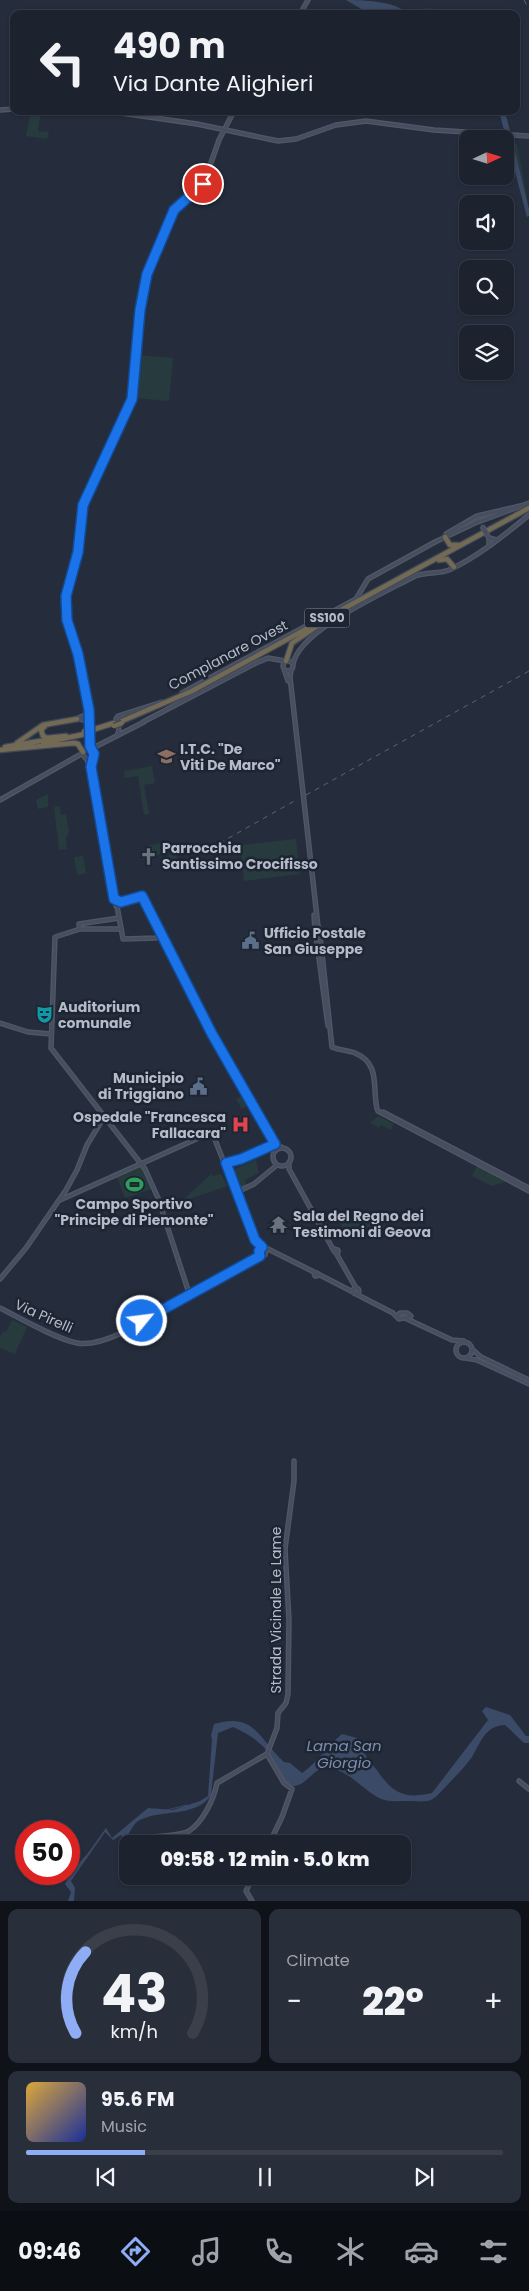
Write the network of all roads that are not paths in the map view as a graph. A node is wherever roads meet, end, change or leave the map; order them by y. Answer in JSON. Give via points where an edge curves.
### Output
{"nodes":[{"id":1,"x":133,"y":115,"type":"edge"},
{"id":2,"x":232,"y":115,"type":"edge"},
{"id":3,"x":228,"y":122,"type":"junction"},
{"id":4,"x":218,"y":128,"type":"junction"},
{"id":5,"x":224,"y":130,"type":"junction"},
{"id":6,"x":234,"y":132,"type":"junction"},
{"id":7,"x":529,"y":136,"type":"edge"},
{"id":8,"x":219,"y":140,"type":"junction"},
{"id":9,"x":528,"y":507,"type":"edge"},
{"id":10,"x":529,"y":515,"type":"edge"},
{"id":11,"x":483,"y":520,"type":"junction"},
{"id":12,"x":475,"y":523,"type":"junction"},
{"id":13,"x":482,"y":526,"type":"junction"},
{"id":14,"x":482,"y":534,"type":"junction"},
{"id":15,"x":445,"y":537,"type":"junction"},
{"id":16,"x":489,"y":538,"type":"junction"},
{"id":17,"x":498,"y":540,"type":"junction"},
{"id":18,"x":489,"y":546,"type":"junction"},
{"id":19,"x":450,"y":554,"type":"junction"},
{"id":20,"x":439,"y":558,"type":"junction"},
{"id":21,"x":454,"y":567,"type":"junction"},
{"id":22,"x":316,"y":627,"type":"junction"},
{"id":23,"x":295,"y":654,"type":"junction"},
{"id":24,"x":276,"y":660,"type":"junction"},
{"id":25,"x":287,"y":661,"type":"junction"},
{"id":26,"x":293,"y":665,"type":"junction"},
{"id":27,"x":284,"y":668,"type":"junction"},
{"id":28,"x":291,"y":670,"type":"junction"},
{"id":29,"x":197,"y":691,"type":"junction"},
{"id":30,"x":89,"y":710,"type":"junction"},
{"id":31,"x":83,"y":718,"type":"junction"},
{"id":32,"x":90,"y":718,"type":"junction"},
{"id":33,"x":77,"y":719,"type":"joint"},
{"id":34,"x":143,"y":722,"type":"junction"},
{"id":35,"x":118,"y":723,"type":"junction"},
{"id":36,"x":49,"y":724,"type":"junction"},
{"id":37,"x":94,"y":729,"type":"junction"},
{"id":38,"x":126,"y":731,"type":"junction"},
{"id":39,"x":85,"y":733,"type":"junction"},
{"id":40,"x":66,"y":736,"type":"junction"},
{"id":41,"x":117,"y":736,"type":"junction"},
{"id":42,"x":90,"y":738,"type":"junction"},
{"id":43,"x":103,"y":744,"type":"junction"},
{"id":44,"x":9,"y":746,"type":"junction"},
{"id":45,"x":0,"y":749,"type":"edge"},
{"id":46,"x":91,"y":749,"type":"junction"},
{"id":47,"x":84,"y":752,"type":"junction"},
{"id":48,"x":93,"y":757,"type":"junction"},
{"id":49,"x":86,"y":759,"type":"junction"},
{"id":50,"x":74,"y":760,"type":"junction"},
{"id":51,"x":91,"y":767,"type":"junction"},
{"id":52,"x":0,"y":800,"type":"edge"},
{"id":53,"x":114,"y":899,"type":"junction"},
{"id":54,"x":121,"y":902,"type":"junction"},
{"id":55,"x":116,"y":906,"type":"junction"},
{"id":56,"x":119,"y":918,"type":"junction"},
{"id":57,"x":80,"y":929,"type":"junction"},
{"id":58,"x":121,"y":929,"type":"junction"},
{"id":59,"x":316,"y":930,"type":"junction"},
{"id":60,"x":162,"y":935,"type":"junction"},
{"id":61,"x":318,"y":936,"type":"junction"},
{"id":62,"x":0,"y":1023,"type":"edge"},
{"id":63,"x":330,"y":1031,"type":"junction"},
{"id":64,"x":51,"y":1034,"type":"junction"},
{"id":65,"x":104,"y":1117,"type":"junction"},
{"id":66,"x":275,"y":1144,"type":"junction"},
{"id":67,"x":267,"y":1148,"type":"junction"},
{"id":68,"x":283,"y":1148,"type":"junction"},
{"id":69,"x":274,"y":1153,"type":"junction"},
{"id":70,"x":226,"y":1163,"type":"junction"},
{"id":71,"x":142,"y":1164,"type":"junction"},
{"id":72,"x":277,"y":1165,"type":"junction"},
{"id":73,"x":287,"y":1165,"type":"junction"},
{"id":74,"x":529,"y":1189,"type":"edge"},
{"id":75,"x":237,"y":1192,"type":"junction"},
{"id":76,"x":60,"y":1200,"type":"junction"},
{"id":77,"x":262,"y":1252,"type":"junction"},
{"id":78,"x":0,"y":1279,"type":"edge"},
{"id":79,"x":354,"y":1290,"type":"junction"},
{"id":80,"x":189,"y":1294,"type":"junction"},
{"id":81,"x":0,"y":1308,"type":"edge"},
{"id":82,"x":398,"y":1315,"type":"junction"},
{"id":83,"x":411,"y":1316,"type":"junction"},
{"id":84,"x":406,"y":1318,"type":"junction"},
{"id":85,"x":416,"y":1323,"type":"junction"},
{"id":86,"x":447,"y":1338,"type":"junction"},
{"id":87,"x":464,"y":1341,"type":"junction"},
{"id":88,"x":472,"y":1349,"type":"junction"},
{"id":89,"x":456,"y":1350,"type":"junction"},
{"id":90,"x":466,"y":1358,"type":"junction"},
{"id":91,"x":529,"y":1382,"type":"edge"},
{"id":92,"x":294,"y":1461,"type":"dead end"},
{"id":93,"x":267,"y":1754,"type":"junction"},
{"id":94,"x":519,"y":1781,"type":"dead end"},
{"id":95,"x":529,"y":1789,"type":"edge"},
{"id":96,"x":165,"y":1835,"type":"edge"},
{"id":97,"x":273,"y":1835,"type":"edge"},
{"id":98,"x":249,"y":1885,"type":"edge"},
{"id":99,"x":252,"y":1901,"type":"edge"}],
"edges":[{"from":1,"to":4,"type":"main road"},
{"from":2,"to":3,"type":"main road"},
{"from":3,"to":4,"type":"main road"},
{"from":3,"to":5,"type":"main road"},
{"from":3,"to":6,"type":"main road"},
{"from":4,"to":5,"type":"main road"},
{"from":4,"to":8,"type":"main road"},
{"from":5,"to":6,"type":"main road"},
{"from":5,"to":8,"type":"main road"},
{"from":6,"to":7,"type":"main road","via":[[284,141],[344,123],[375,122],[434,130]]},
{"from":6,"to":8,"type":"main road"},
{"from":8,"to":30,"type":"main road","via":[[206,177],[198,189],[174,210],[153,258],[141,302],[132,399],[83,505],[78,552],[66,596],[66,608]]},
{"from":9,"to":11,"type":"main road","name":"Complanare Ovest"},
{"from":9,"to":14,"type":"highway","number":"SS100"},
{"from":9,"to":15,"type":"main road","via":[[477,516]]},
{"from":9,"to":19,"type":"highway","number":"SS100"},
{"from":10,"to":17,"type":"main road"},
{"from":11,"to":12,"type":"main road","name":"Complanare Ovest"},
{"from":11,"to":13,"type":"main road"},
{"from":12,"to":13,"type":"main road"},
{"from":12,"to":15,"type":"main road","name":"Complanare Ovest"},
{"from":13,"to":16,"type":"main road","bridge":true},
{"from":14,"to":15,"type":"highway","number":"SS100","via":[[456,545],[450,544]]},
{"from":14,"to":20,"type":"highway","number":"SS100"},
{"from":15,"to":20,"type":"highway","via":[[448,549]]},
{"from":15,"to":35,"type":"main road","name":"Complanare Ovest","via":[[368,579],[356,599],[190,689]]},
{"from":16,"to":17,"type":"main road"},
{"from":16,"to":18,"type":"main road"},
{"from":17,"to":18,"type":"main road"},
{"from":18,"to":21,"type":"main road"},
{"from":19,"to":20,"type":"highway","number":"SS100"},
{"from":19,"to":21,"type":"highway"},
{"from":20,"to":21,"type":"highway","via":[[447,559]]},
{"from":20,"to":22,"type":"highway","number":"SS100"},
{"from":20,"to":35,"type":"highway","number":"SS100","via":[[192,691]]},
{"from":21,"to":23,"type":"main road","via":[[420,574],[376,597],[321,628]]},
{"from":22,"to":25,"type":"highway","number":"SS100","via":[[292,643]]},
{"from":22,"to":29,"type":"highway","number":"SS100"},
{"from":23,"to":25,"type":"main road"},
{"from":23,"to":26,"type":"main road"},
{"from":24,"to":25,"type":"main road"},
{"from":24,"to":27,"type":"main road"},
{"from":24,"to":34,"type":"main road","via":[[268,658],[256,663]]},
{"from":25,"to":26,"type":"main road"},
{"from":25,"to":27,"type":"main road"},
{"from":26,"to":28,"type":"main road"},
{"from":27,"to":28,"type":"main road"},
{"from":27,"to":59,"type":"main road","via":[[288,677]]},
{"from":28,"to":59,"type":"main road"},
{"from":29,"to":34,"type":"main road"},
{"from":29,"to":35,"type":"highway","number":"SS100"},
{"from":30,"to":31,"type":"main road"},
{"from":30,"to":32,"type":"main road"},
{"from":31,"to":32,"type":"main road"},
{"from":31,"to":33,"type":"main road"},
{"from":31,"to":37,"type":"main road"},
{"from":32,"to":37,"type":"main road"},
{"from":33,"to":36,"type":"highway","number":"SS100"},
{"from":34,"to":38,"type":"main road"},
{"from":35,"to":37,"type":"highway","number":"SS100"},
{"from":35,"to":38,"type":"main road"},
{"from":35,"to":41,"type":"main road"},
{"from":36,"to":40,"type":"highway","number":"SS100","via":[[42,728],[43,736]]},
{"from":36,"to":44,"type":"highway","number":"SS100"},
{"from":37,"to":39,"type":"highway","number":"SS100","bridge":true},
{"from":37,"to":42,"type":"main road"},
{"from":38,"to":41,"type":"main road"},
{"from":39,"to":40,"type":"highway","number":"SS100"},
{"from":39,"to":45,"type":"highway","number":"SS100","via":[[35,745]]},
{"from":40,"to":44,"type":"highway","number":"SS100"},
{"from":41,"to":43,"type":"main road"},
{"from":42,"to":46,"type":"main road"},
{"from":42,"to":47,"type":"main road"},
{"from":43,"to":46,"type":"main road"},
{"from":43,"to":48,"type":"main road"},
{"from":44,"to":45,"type":"highway","number":"SS100"},
{"from":45,"to":47,"type":"highway","via":[[74,743]]},
{"from":46,"to":47,"type":"main road"},
{"from":46,"to":48,"type":"main road"},
{"from":47,"to":49,"type":"main road"},
{"from":47,"to":50,"type":"main road"},
{"from":48,"to":49,"type":"main road"},
{"from":48,"to":51,"type":"main road"},
{"from":49,"to":50,"type":"main road"},
{"from":49,"to":51,"type":"main road"},
{"from":50,"to":52,"type":"main road"},
{"from":51,"to":53,"type":"main road"},
{"from":53,"to":54,"type":"main road"},
{"from":53,"to":55,"type":"main road"},
{"from":54,"to":55,"type":"main road"},
{"from":54,"to":60,"type":"main road","via":[[142,896]]},
{"from":55,"to":56,"type":"main road"},
{"from":56,"to":57,"type":"main road","via":[[79,924]]},
{"from":56,"to":58,"type":"main road"},
{"from":57,"to":58,"type":"main road"},
{"from":57,"to":64,"type":"main road","via":[[55,937]]},
{"from":58,"to":60,"type":"main road","via":[[123,939]]},
{"from":59,"to":61,"type":"main road"},
{"from":60,"to":66,"type":"main road"},
{"from":61,"to":63,"type":"main road"},
{"from":61,"to":63,"type":"main road"},
{"from":62,"to":64,"type":"main road","via":[[28,1032]]},
{"from":63,"to":74,"type":"main road","via":[[332,1048],[355,1053],[363,1057],[369,1066],[376,1084],[378,1110]]},
{"from":64,"to":65,"type":"main road","via":[[51,1048]]},
{"from":65,"to":71,"type":"main road"},
{"from":65,"to":76,"type":"main road"},
{"from":66,"to":67,"type":"main road"},
{"from":66,"to":68,"type":"main road"},
{"from":66,"to":69,"type":"main road"},
{"from":67,"to":69,"type":"main road"},
{"from":67,"to":70,"type":"main road"},
{"from":68,"to":69,"type":"main road"},
{"from":68,"to":73,"type":"main road","via":[[291,1153]]},
{"from":69,"to":72,"type":"main road","via":[[273,1160]]},
{"from":70,"to":71,"type":"main road","via":[[212,1132]]},
{"from":70,"to":75,"type":"main road"},
{"from":71,"to":76,"type":"main road"},
{"from":71,"to":80,"type":"main road","via":[[158,1198]]},
{"from":72,"to":73,"type":"main road"},
{"from":72,"to":75,"type":"main road","via":[[254,1184]]},
{"from":73,"to":79,"type":"main road","via":[[332,1243]]},
{"from":75,"to":77,"type":"main road"},
{"from":76,"to":78,"type":"main road"},
{"from":77,"to":79,"type":"main road"},
{"from":77,"to":80,"type":"main road","name":"Via Pirelli"},
{"from":79,"to":82,"type":"main road"},
{"from":80,"to":81,"type":"main road","name":"Via Pirelli","via":[[127,1329],[90,1343],[72,1341]]},
{"from":82,"to":83,"type":"main road","via":[[409,1313]]},
{"from":82,"to":84,"type":"main road","via":[[399,1319]]},
{"from":83,"to":84,"type":"main road"},
{"from":83,"to":85,"type":"main road"},
{"from":84,"to":85,"type":"main road"},
{"from":85,"to":86,"type":"main road"},
{"from":86,"to":87,"type":"main road"},
{"from":86,"to":89,"type":"main road"},
{"from":87,"to":88,"type":"main road"},
{"from":87,"to":89,"type":"main road"},
{"from":88,"to":90,"type":"main road"},
{"from":88,"to":91,"type":"main road"},
{"from":89,"to":90,"type":"main road","via":[[458,1356]]},
{"from":90,"to":91,"type":"main road"},
{"from":92,"to":93,"type":"main road","name":"Strada Vicinale Le Lame","via":[[285,1549],[288,1694],[278,1713],[277,1728]]},
{"from":93,"to":96,"type":"main road","via":[[217,1783],[213,1798],[188,1832]]},
{"from":93,"to":97,"type":"main road","via":[[284,1783],[292,1788]]},
{"from":94,"to":95,"type":"main road"},
{"from":98,"to":99,"type":"main road","via":[[246,1891]]}]}
